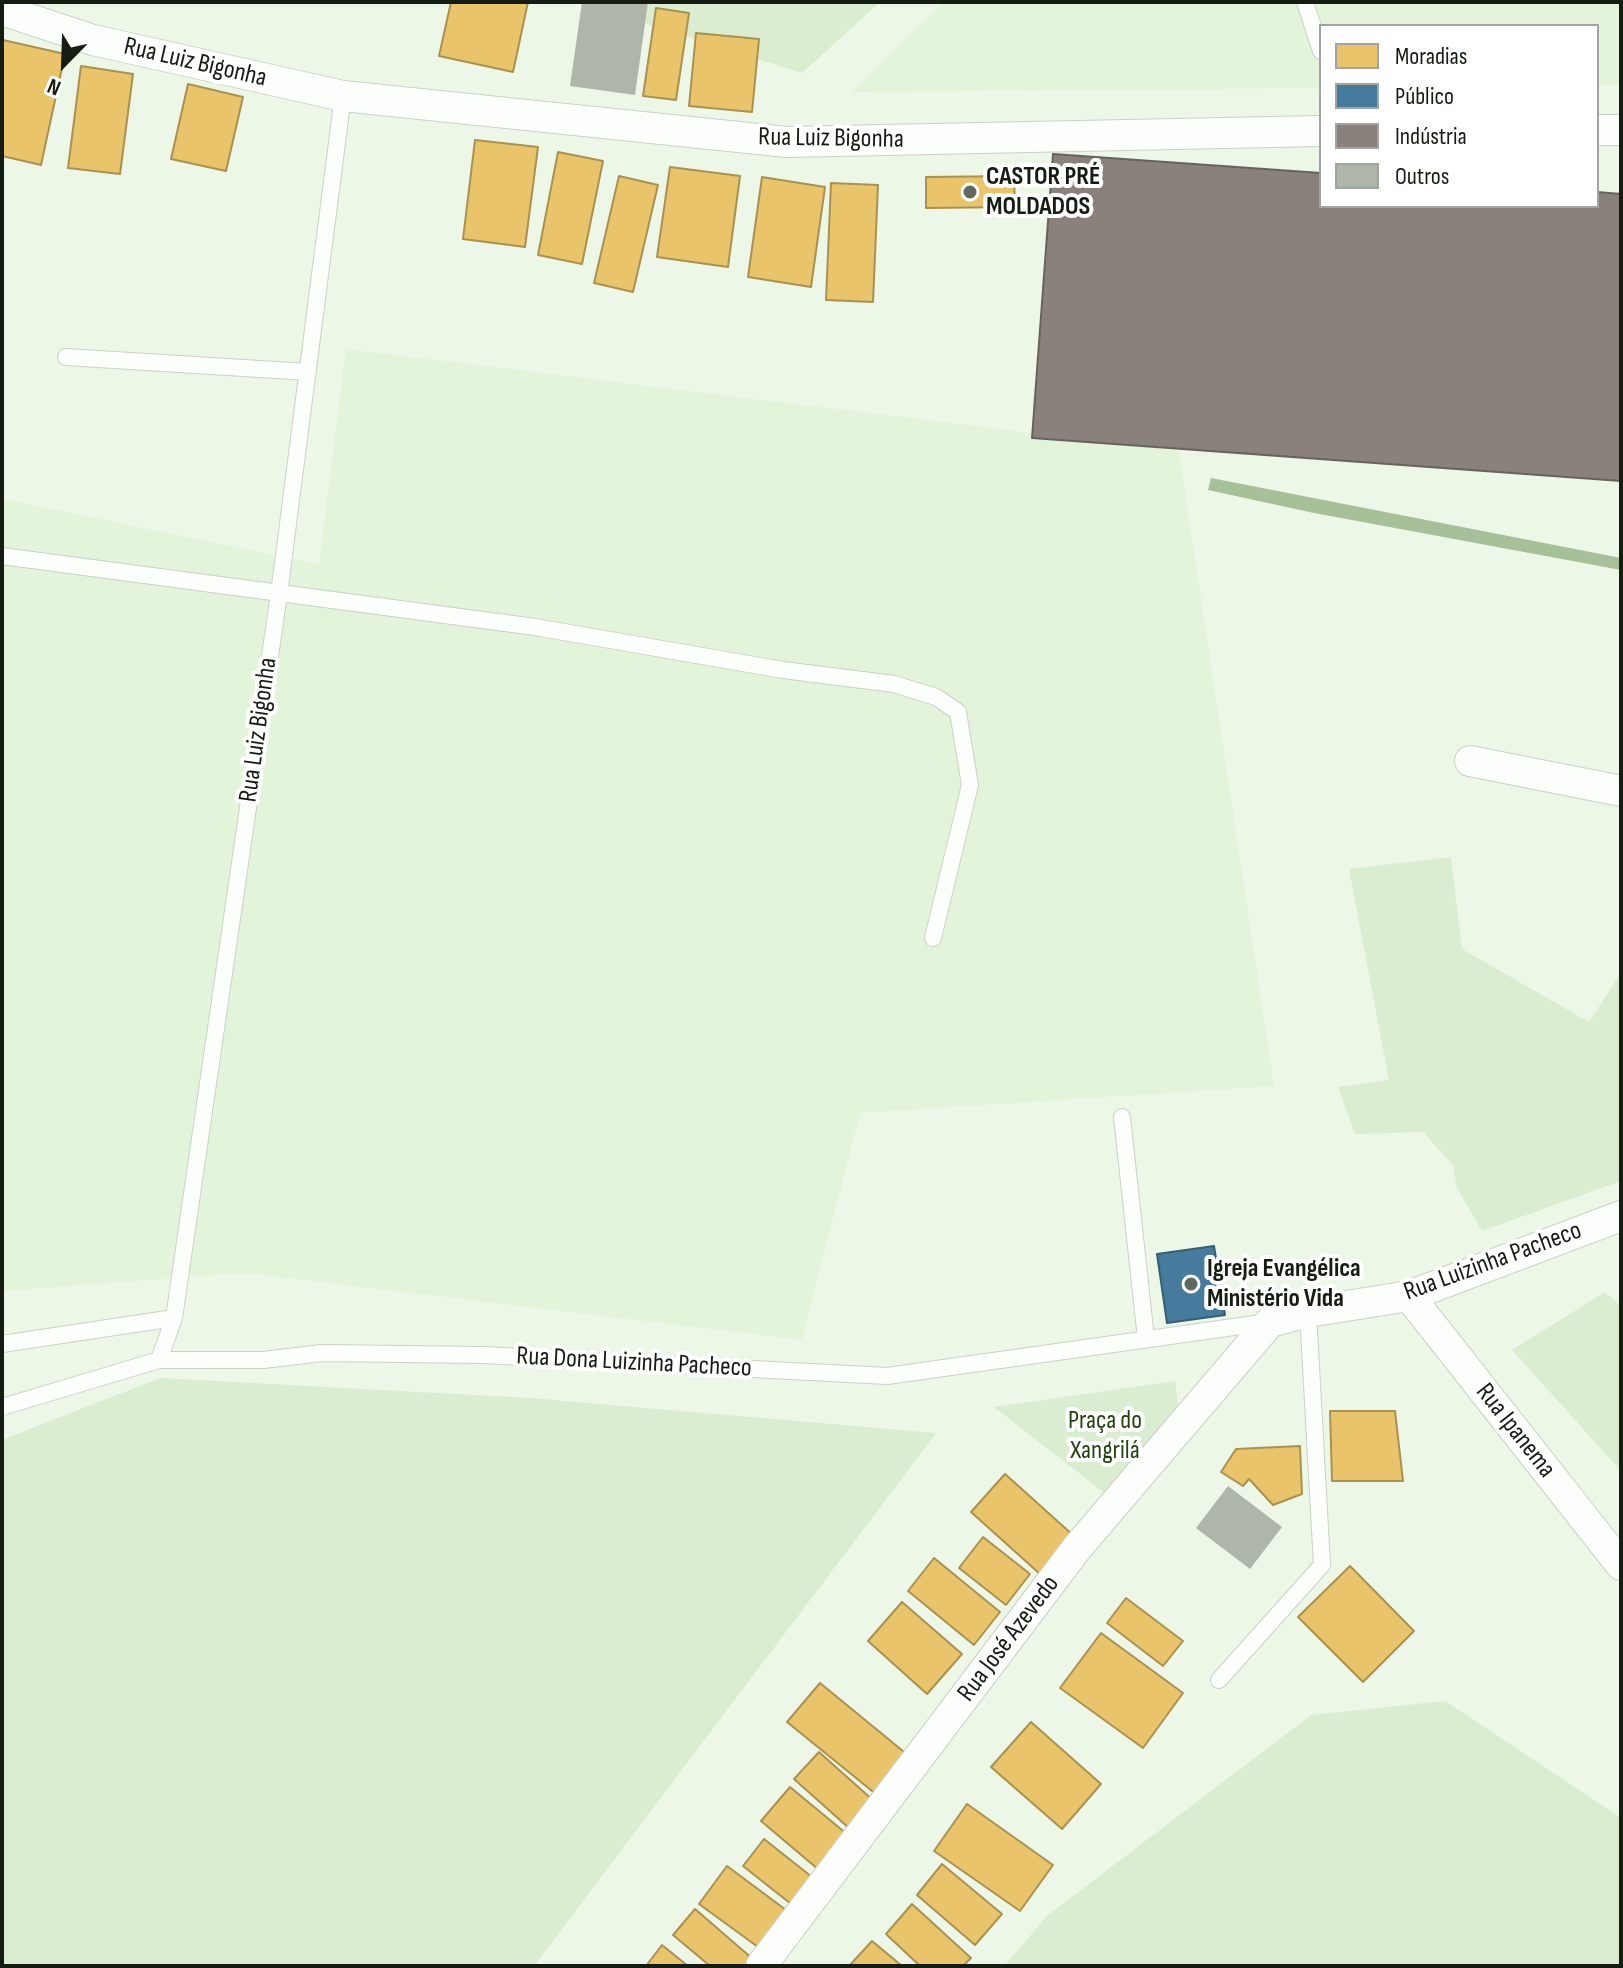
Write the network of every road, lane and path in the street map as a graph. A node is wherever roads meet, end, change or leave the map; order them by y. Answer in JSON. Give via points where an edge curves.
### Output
{"nodes":[{"id":1,"x":1305,"y":2,"type":"edge"},
{"id":2,"x":2,"y":10,"type":"edge"},
{"id":3,"x":1319,"y":45,"type":"edge"},
{"id":4,"x":343,"y":96,"type":"junction"},
{"id":5,"x":1599,"y":130,"type":"edge"},
{"id":6,"x":1621,"y":130,"type":"edge"},
{"id":7,"x":1319,"y":131,"type":"edge"},
{"id":8,"x":66,"y":357,"type":"dead end"},
{"id":9,"x":308,"y":372,"type":"junction"},
{"id":10,"x":2,"y":556,"type":"edge"},
{"id":11,"x":279,"y":594,"type":"junction"},
{"id":12,"x":1470,"y":761,"type":"dead end"},
{"id":13,"x":1621,"y":791,"type":"edge"},
{"id":14,"x":933,"y":938,"type":"dead end"},
{"id":15,"x":1122,"y":1117,"type":"dead end"},
{"id":16,"x":1621,"y":1216,"type":"edge"},
{"id":17,"x":1409,"y":1296,"type":"junction"},
{"id":18,"x":1308,"y":1312,"type":"junction"},
{"id":19,"x":174,"y":1318,"type":"junction"},
{"id":20,"x":1270,"y":1322,"type":"junction"},
{"id":21,"x":1146,"y":1339,"type":"junction"},
{"id":22,"x":2,"y":1344,"type":"edge"},
{"id":23,"x":159,"y":1360,"type":"junction"},
{"id":24,"x":2,"y":1407,"type":"edge"},
{"id":25,"x":1621,"y":1565,"type":"edge"},
{"id":26,"x":1219,"y":1680,"type":"dead end"},
{"id":27,"x":761,"y":1966,"type":"edge"}],
"edges":[{"from":1,"to":3,"type":"lane"},
{"from":2,"to":4,"type":"street","name":"Rua Luiz Bigonha","via":[[93,40]]},
{"from":4,"to":7,"type":"street","name":"Rua Luiz Bigonha","via":[[787,142]]},
{"from":4,"to":9,"type":"lane","name":"Rua Luiz Bigonha"},
{"from":5,"to":6,"type":"street"},
{"from":8,"to":9,"type":"lane"},
{"from":9,"to":11,"type":"lane","name":"Rua Luiz Bigonha"},
{"from":10,"to":11,"type":"lane"},
{"from":11,"to":14,"type":"lane","via":[[535,627],[894,684],[936,697],[958,712],[970,785]]},
{"from":11,"to":19,"type":"lane","name":"Rua Luiz Bigonha"},
{"from":12,"to":13,"type":"street"},
{"from":15,"to":21,"type":"lane"},
{"from":16,"to":17,"type":"street","name":"Rua Luizinha Pacheco"},
{"from":17,"to":18,"type":"street","name":"Rua Luizinha Pacheco"},
{"from":17,"to":25,"type":"street","name":"Rua Ipanema"},
{"from":18,"to":20,"type":"street","name":"Rua Luizinha Pacheco"},
{"from":18,"to":26,"type":"lane","via":[[1322,1565]]},
{"from":19,"to":22,"type":"lane"},
{"from":19,"to":23,"type":"lane","name":"Rua Luiz Bigonha"},
{"from":20,"to":21,"type":"lane","name":"Rua Dona Luizinha Pacheco"},
{"from":20,"to":27,"type":"street","name":"Rua José Azevedo","via":[[1077,1548]]},
{"from":21,"to":23,"type":"lane","name":"Rua Dona Luizinha Pacheco","via":[[887,1376],[484,1355],[322,1353],[263,1360]]},
{"from":23,"to":24,"type":"lane","name":"Rua Dona Luizinha Pacheco"}]}
